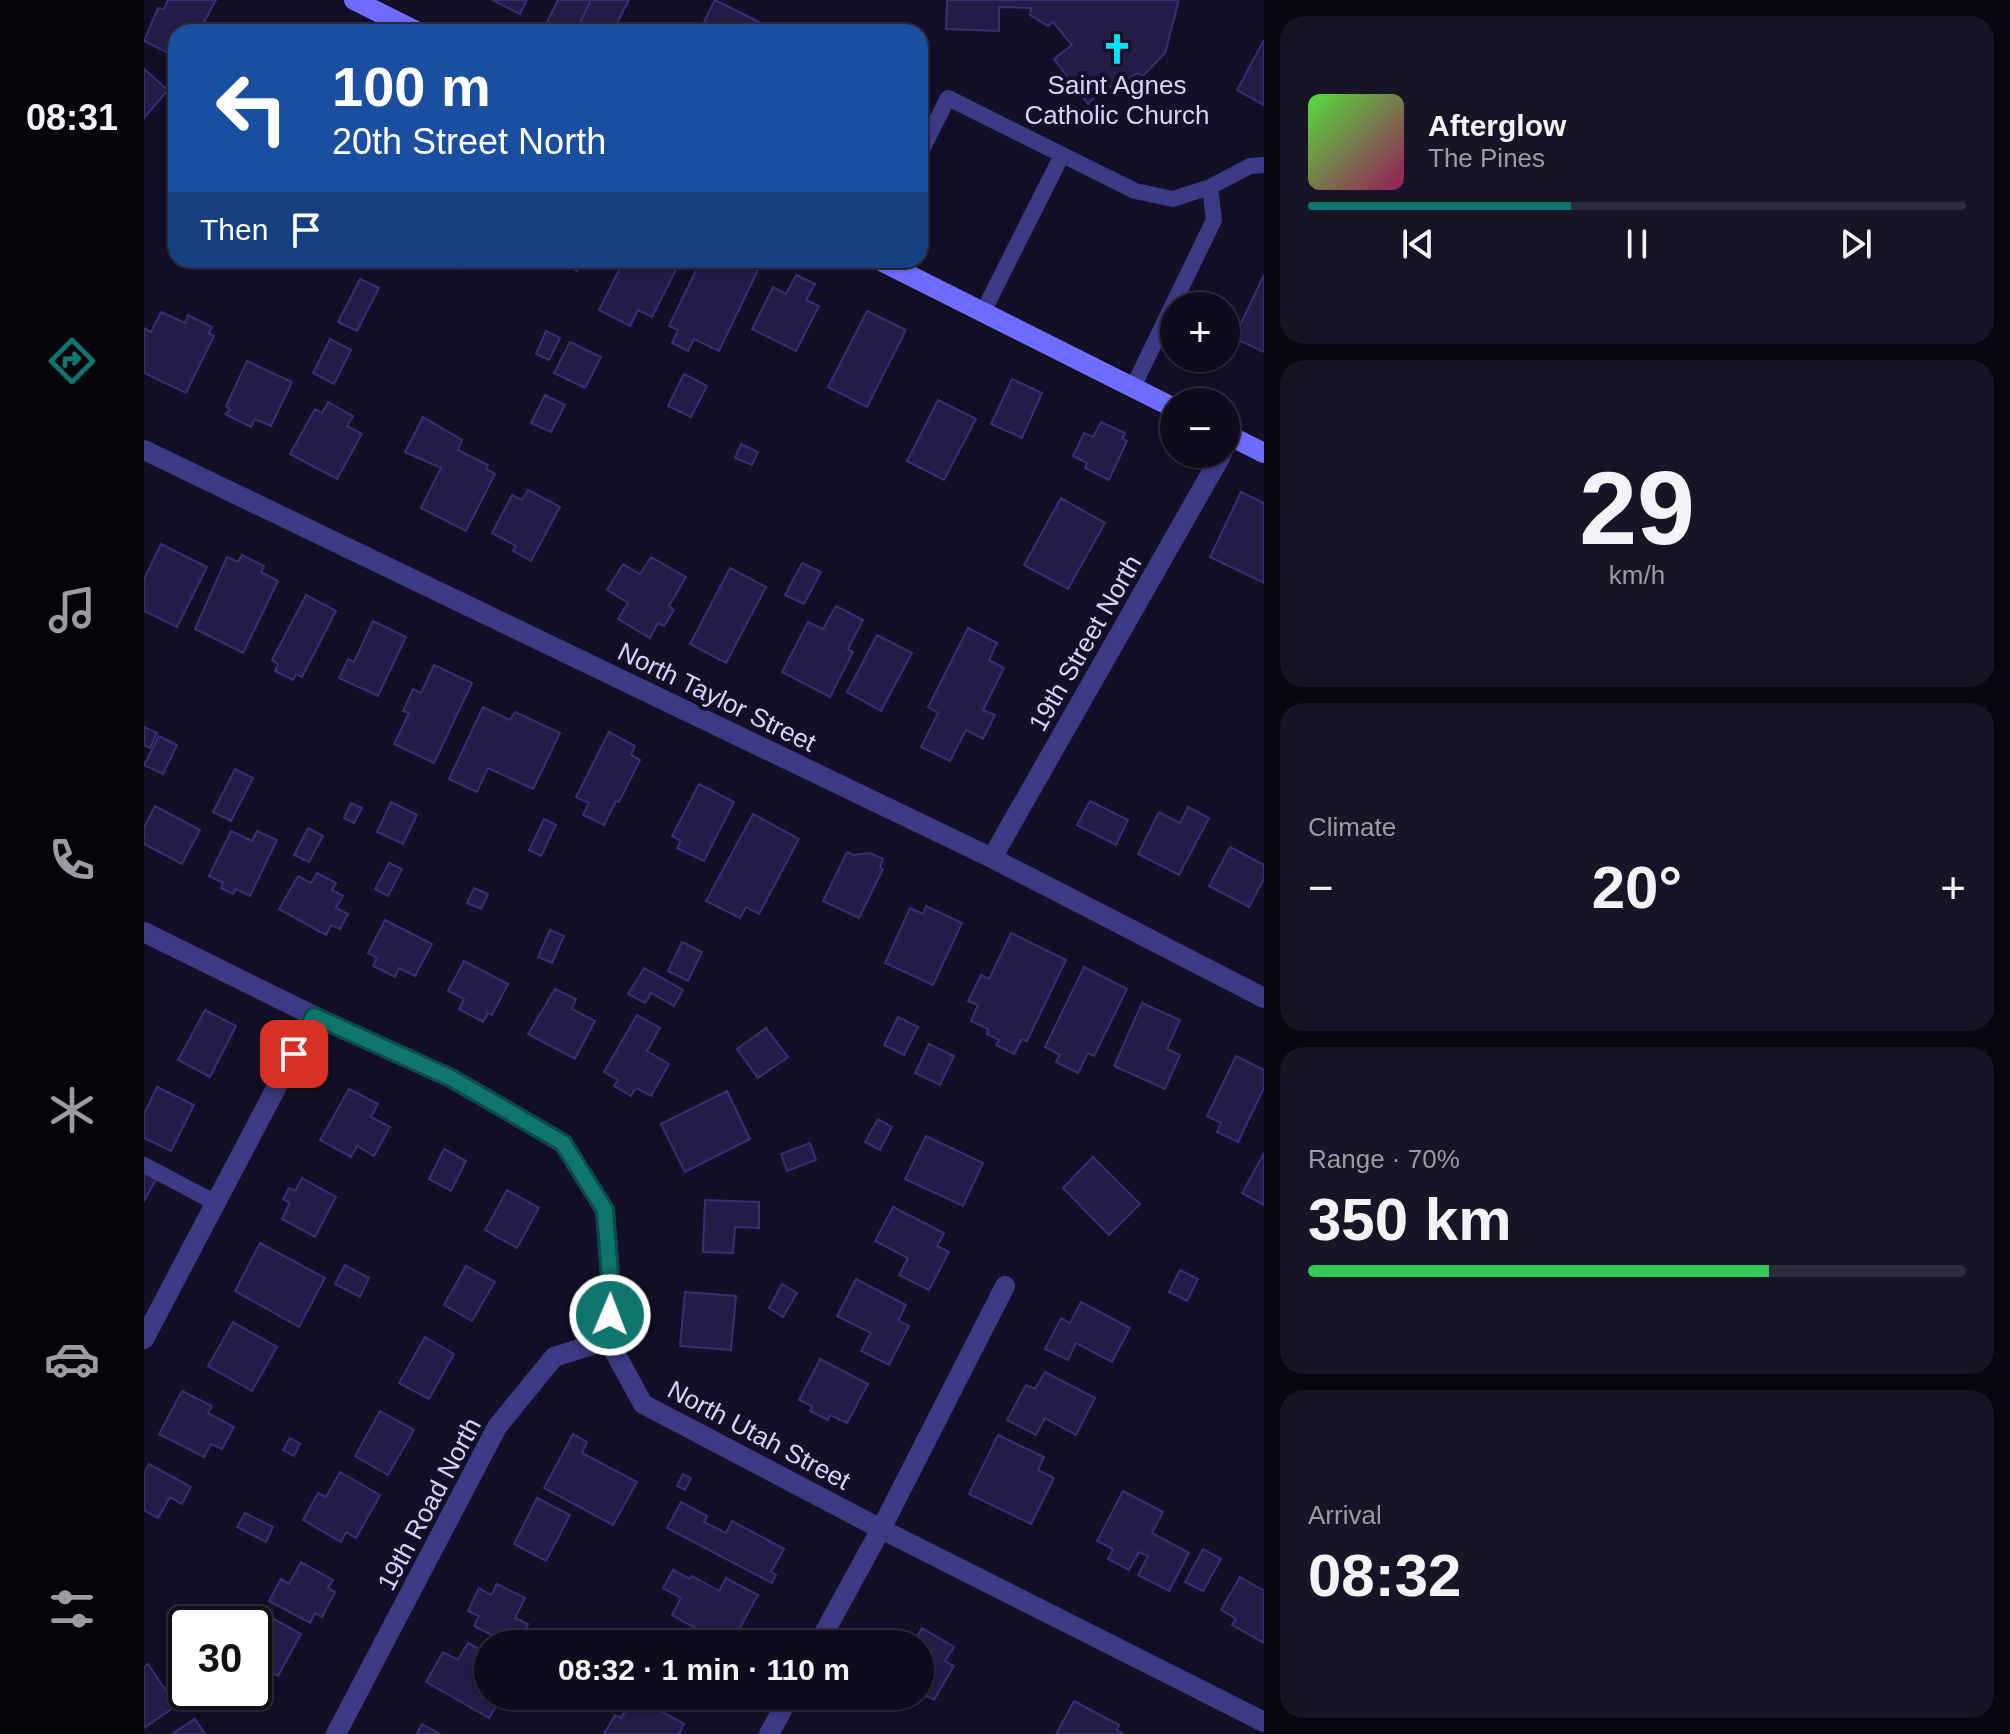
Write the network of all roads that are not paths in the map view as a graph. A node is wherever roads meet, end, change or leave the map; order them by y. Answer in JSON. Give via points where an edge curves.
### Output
{"nodes":[{"id":1,"x":354,"y":0,"type":"edge"},
{"id":2,"x":402,"y":24,"type":"edge"},
{"id":3,"x":928,"y":137,"type":"edge"},
{"id":4,"x":1062,"y":155,"type":"junction"},
{"id":5,"x":1264,"y":165,"type":"edge"},
{"id":6,"x":1210,"y":187,"type":"junction"},
{"id":7,"x":895,"y":268,"type":"edge"},
{"id":8,"x":983,"y":312,"type":"junction"},
{"id":9,"x":1133,"y":387,"type":"junction"},
{"id":10,"x":1160,"y":401,"type":"edge"},
{"id":11,"x":1240,"y":447,"type":"edge"},
{"id":12,"x":144,"y":450,"type":"edge"},
{"id":13,"x":1264,"y":453,"type":"edge"},
{"id":14,"x":1212,"y":468,"type":"edge"},
{"id":15,"x":992,"y":858,"type":"junction"},
{"id":16,"x":144,"y":932,"type":"edge"},
{"id":17,"x":1264,"y":998,"type":"edge"},
{"id":18,"x":314,"y":1016,"type":"junction"},
{"id":19,"x":144,"y":1165,"type":"edge"},
{"id":20,"x":216,"y":1203,"type":"junction"},
{"id":21,"x":1005,"y":1286,"type":"dead end"},
{"id":22,"x":144,"y":1339,"type":"edge"},
{"id":23,"x":608,"y":1340,"type":"junction"},
{"id":24,"x":881,"y":1529,"type":"junction"},
{"id":25,"x":826,"y":1630,"type":"edge"},
{"id":26,"x":782,"y":1710,"type":"edge"},
{"id":27,"x":1264,"y":1722,"type":"edge"},
{"id":28,"x":336,"y":1734,"type":"edge"},
{"id":29,"x":769,"y":1734,"type":"edge"}],
"edges":[{"from":1,"to":2,"type":"street"},
{"from":3,"to":4,"type":"lane","via":[[948,98]]},
{"from":4,"to":6,"type":"lane","via":[[1135,191],[1173,199]]},
{"from":4,"to":8,"type":"lane"},
{"from":5,"to":6,"type":"lane","via":[[1250,166]]},
{"from":6,"to":9,"type":"lane","via":[[1214,220]]},
{"from":7,"to":8,"type":"street"},
{"from":8,"to":9,"type":"street"},
{"from":9,"to":10,"type":"street"},
{"from":11,"to":13,"type":"street"},
{"from":12,"to":15,"type":"street","name":"North Taylor Street"},
{"from":14,"to":15,"type":"street","name":"19th Street North"},
{"from":15,"to":17,"type":"street","name":"North Taylor Street"},
{"from":16,"to":18,"type":"street"},
{"from":18,"to":20,"type":"street"},
{"from":18,"to":23,"type":"street","via":[[451,1078],[563,1143],[605,1210],[611,1290]]},
{"from":19,"to":20,"type":"lane"},
{"from":20,"to":22,"type":"street"},
{"from":21,"to":24,"type":"street"},
{"from":23,"to":24,"type":"street","name":"North Utah Street","via":[[643,1404]]},
{"from":23,"to":28,"type":"street","name":"19th Road North","via":[[554,1357],[497,1427]]},
{"from":24,"to":25,"type":"street"},
{"from":24,"to":27,"type":"street","name":"North Utah Street"},
{"from":26,"to":29,"type":"street"}]}
